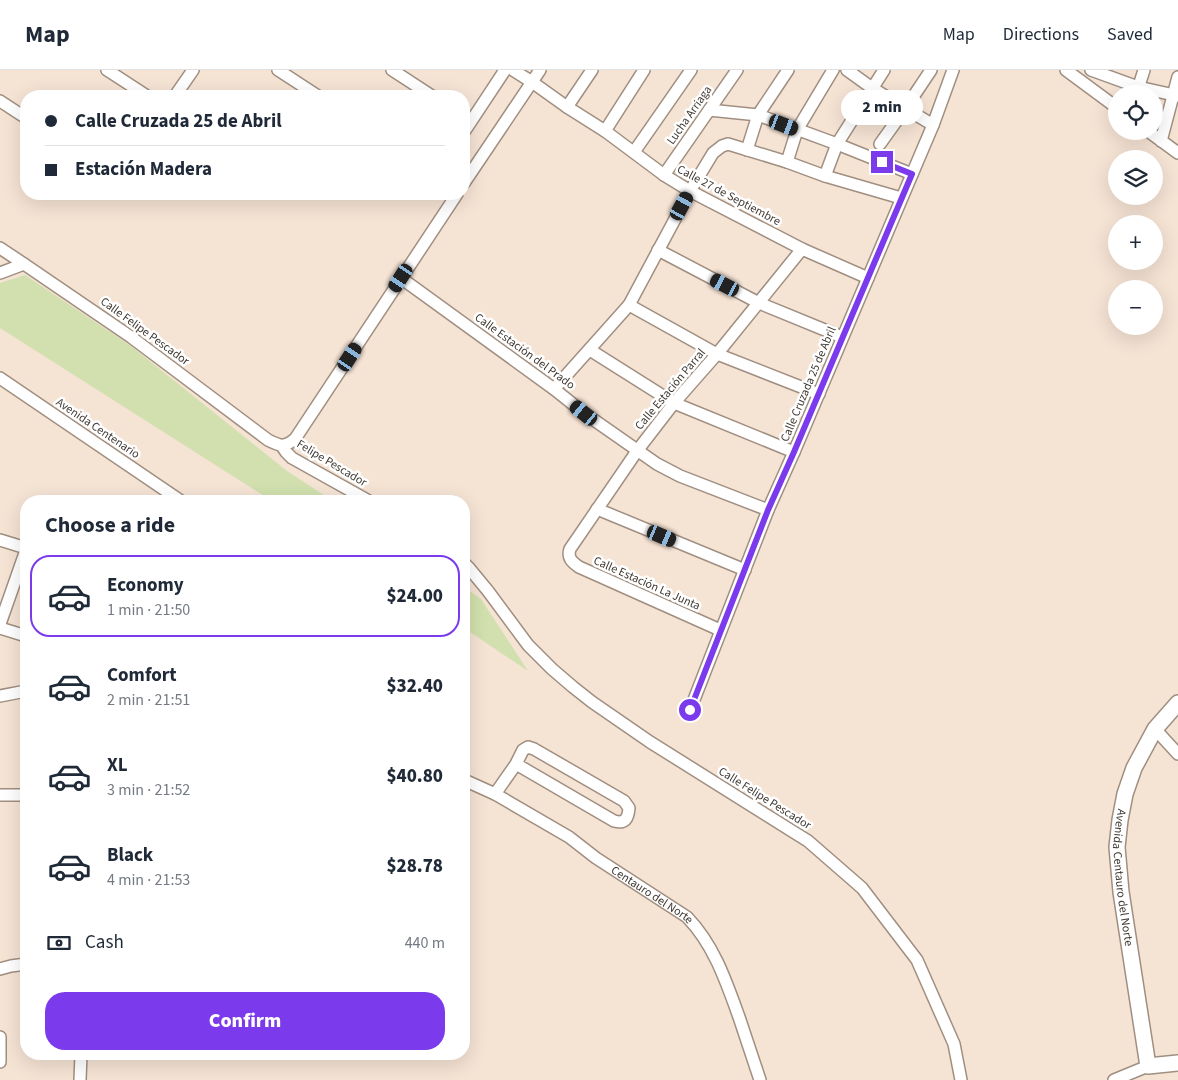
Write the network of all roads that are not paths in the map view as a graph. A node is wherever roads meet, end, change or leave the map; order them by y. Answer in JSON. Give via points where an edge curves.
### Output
{"nodes":[{"id":1,"x":107,"y":70,"type":"edge"},
{"id":2,"x":193,"y":70,"type":"edge"},
{"id":3,"x":278,"y":70,"type":"edge"},
{"id":4,"x":392,"y":70,"type":"edge"},
{"id":5,"x":505,"y":70,"type":"edge"},
{"id":6,"x":513,"y":70,"type":"edge"},
{"id":7,"x":540,"y":70,"type":"edge"},
{"id":8,"x":592,"y":70,"type":"edge"},
{"id":9,"x":644,"y":70,"type":"edge"},
{"id":10,"x":691,"y":70,"type":"edge"},
{"id":11,"x":737,"y":70,"type":"edge"},
{"id":12,"x":788,"y":70,"type":"edge"},
{"id":13,"x":833,"y":70,"type":"edge"},
{"id":14,"x":847,"y":70,"type":"edge"},
{"id":15,"x":884,"y":70,"type":"edge"},
{"id":16,"x":931,"y":70,"type":"edge"},
{"id":17,"x":954,"y":70,"type":"edge"},
{"id":18,"x":1066,"y":70,"type":"edge"},
{"id":19,"x":1087,"y":70,"type":"edge"},
{"id":20,"x":1091,"y":70,"type":"edge"},
{"id":21,"x":1144,"y":70,"type":"edge"},
{"id":22,"x":1178,"y":76,"type":"edge"},
{"id":23,"x":532,"y":82,"type":"junction"},
{"id":24,"x":1083,"y":83,"type":"junction"},
{"id":25,"x":1126,"y":85,"type":"edge"},
{"id":26,"x":1139,"y":85,"type":"edge"},
{"id":27,"x":872,"y":88,"type":"junction"},
{"id":28,"x":138,"y":90,"type":"edge"},
{"id":29,"x":179,"y":90,"type":"edge"},
{"id":30,"x":309,"y":90,"type":"edge"},
{"id":31,"x":423,"y":90,"type":"edge"},
{"id":32,"x":1163,"y":94,"type":"edge"},
{"id":33,"x":1176,"y":96,"type":"edge"},
{"id":34,"x":0,"y":101,"type":"edge"},
{"id":35,"x":1108,"y":101,"type":"edge"},
{"id":36,"x":567,"y":107,"type":"junction"},
{"id":37,"x":905,"y":109,"type":"junction"},
{"id":38,"x":709,"y":110,"type":"junction"},
{"id":39,"x":20,"y":114,"type":"edge"},
{"id":40,"x":470,"y":115,"type":"edge"},
{"id":41,"x":758,"y":115,"type":"junction"},
{"id":42,"x":933,"y":125,"type":"junction"},
{"id":43,"x":797,"y":130,"type":"junction"},
{"id":44,"x":605,"y":131,"type":"junction"},
{"id":45,"x":1161,"y":141,"type":"joint"},
{"id":46,"x":837,"y":144,"type":"junction"},
{"id":47,"x":880,"y":144,"type":"dead end"},
{"id":48,"x":747,"y":150,"type":"junction"},
{"id":49,"x":634,"y":152,"type":"junction"},
{"id":50,"x":1178,"y":153,"type":"edge"},
{"id":51,"x":787,"y":162,"type":"junction"},
{"id":52,"x":470,"y":174,"type":"edge"},
{"id":53,"x":912,"y":174,"type":"junction"},
{"id":54,"x":664,"y":175,"type":"junction"},
{"id":55,"x":825,"y":176,"type":"junction"},
{"id":56,"x":690,"y":192,"type":"junction"},
{"id":57,"x":901,"y":198,"type":"junction"},
{"id":58,"x":453,"y":200,"type":"edge"},
{"id":59,"x":0,"y":248,"type":"edge"},
{"id":60,"x":802,"y":249,"type":"junction"},
{"id":61,"x":658,"y":250,"type":"junction"},
{"id":62,"x":24,"y":264,"type":"junction"},
{"id":63,"x":0,"y":273,"type":"edge"},
{"id":64,"x":401,"y":278,"type":"junction"},
{"id":65,"x":868,"y":278,"type":"junction"},
{"id":66,"x":759,"y":303,"type":"junction"},
{"id":67,"x":629,"y":305,"type":"junction"},
{"id":68,"x":842,"y":337,"type":"junction"},
{"id":69,"x":590,"y":350,"type":"junction"},
{"id":70,"x":717,"y":354,"type":"junction"},
{"id":71,"x":0,"y":378,"type":"edge"},
{"id":72,"x":554,"y":388,"type":"junction"},
{"id":73,"x":819,"y":394,"type":"junction"},
{"id":74,"x":674,"y":402,"type":"junction"},
{"id":75,"x":282,"y":446,"type":"junction"},
{"id":76,"x":637,"y":451,"type":"junction"},
{"id":77,"x":794,"y":452,"type":"junction"},
{"id":78,"x":172,"y":495,"type":"edge"},
{"id":79,"x":358,"y":495,"type":"edge"},
{"id":80,"x":597,"y":509,"type":"junction"},
{"id":81,"x":768,"y":510,"type":"junction"},
{"id":82,"x":0,"y":540,"type":"edge"},
{"id":83,"x":20,"y":547,"type":"edge"},
{"id":84,"x":569,"y":554,"type":"joint"},
{"id":85,"x":20,"y":566,"type":"edge"},
{"id":86,"x":470,"y":569,"type":"edge"},
{"id":87,"x":745,"y":570,"type":"junction"},
{"id":88,"x":0,"y":624,"type":"edge"},
{"id":89,"x":0,"y":628,"type":"edge"},
{"id":90,"x":720,"y":630,"type":"junction"},
{"id":91,"x":20,"y":634,"type":"edge"},
{"id":92,"x":20,"y":691,"type":"edge"},
{"id":93,"x":0,"y":696,"type":"edge"},
{"id":94,"x":1178,"y":703,"type":"edge"},
{"id":95,"x":690,"y":710,"type":"dead end"},
{"id":96,"x":1155,"y":729,"type":"junction"},
{"id":97,"x":1178,"y":754,"type":"edge"},
{"id":98,"x":516,"y":764,"type":"junction"},
{"id":99,"x":470,"y":783,"type":"edge"},
{"id":100,"x":495,"y":794,"type":"junction"},
{"id":101,"x":0,"y":795,"type":"edge"},
{"id":102,"x":20,"y":795,"type":"edge"},
{"id":103,"x":20,"y":965,"type":"edge"},
{"id":104,"x":0,"y":969,"type":"edge"},
{"id":105,"x":0,"y":1037,"type":"edge"},
{"id":106,"x":81,"y":1060,"type":"edge"},
{"id":107,"x":0,"y":1062,"type":"edge"},
{"id":108,"x":1178,"y":1063,"type":"edge"},
{"id":109,"x":1148,"y":1066,"type":"junction"},
{"id":110,"x":80,"y":1080,"type":"edge"},
{"id":111,"x":760,"y":1080,"type":"edge"},
{"id":112,"x":961,"y":1080,"type":"edge"},
{"id":113,"x":1114,"y":1080,"type":"edge"}],
"edges":[{"from":1,"to":28,"type":"street"},
{"from":2,"to":29,"type":"street"},
{"from":3,"to":30,"type":"street"},
{"from":4,"to":31,"type":"street"},
{"from":5,"to":40,"type":"street"},
{"from":6,"to":23,"type":"street","name":"Calle 27 de Septiembre"},
{"from":7,"to":23,"type":"street"},
{"from":8,"to":36,"type":"street"},
{"from":9,"to":44,"type":"street"},
{"from":10,"to":49,"type":"street"},
{"from":11,"to":38,"type":"street","name":"Lucha Arriaga"},
{"from":12,"to":41,"type":"street"},
{"from":13,"to":43,"type":"street"},
{"from":14,"to":27,"type":"street"},
{"from":15,"to":27,"type":"street"},
{"from":16,"to":37,"type":"street"},
{"from":17,"to":42,"type":"street","name":"Calle Cruzada 25 de Abril"},
{"from":18,"to":24,"type":"street"},
{"from":19,"to":24,"type":"street"},
{"from":20,"to":25,"type":"street"},
{"from":21,"to":26,"type":"street"},
{"from":22,"to":33,"type":"street"},
{"from":23,"to":36,"type":"street","name":"Calle 27 de Septiembre"},
{"from":23,"to":52,"type":"street"},
{"from":24,"to":35,"type":"street"},
{"from":27,"to":37,"type":"street"},
{"from":27,"to":46,"type":"street"},
{"from":32,"to":33,"type":"street"},
{"from":33,"to":45,"type":"street"},
{"from":34,"to":39,"type":"street"},
{"from":36,"to":44,"type":"street","name":"Calle 27 de Septiembre"},
{"from":37,"to":42,"type":"street"},
{"from":37,"to":47,"type":"street"},
{"from":38,"to":41,"type":"street"},
{"from":38,"to":54,"type":"street","name":"Lucha Arriaga"},
{"from":41,"to":43,"type":"street"},
{"from":41,"to":48,"type":"street"},
{"from":42,"to":53,"type":"street","name":"Calle Cruzada 25 de Abril"},
{"from":43,"to":46,"type":"street"},
{"from":43,"to":51,"type":"street"},
{"from":44,"to":49,"type":"street","name":"Calle 27 de Septiembre"},
{"from":45,"to":50,"type":"street"},
{"from":46,"to":53,"type":"street"},
{"from":46,"to":55,"type":"street"},
{"from":48,"to":51,"type":"street"},
{"from":48,"to":56,"type":"street","via":[[728,144],[722,146],[713,153]]},
{"from":49,"to":54,"type":"street","name":"Calle 27 de Septiembre"},
{"from":51,"to":55,"type":"street"},
{"from":53,"to":57,"type":"street","name":"Calle Cruzada 25 de Abril"},
{"from":54,"to":56,"type":"street","name":"Calle 27 de Septiembre"},
{"from":55,"to":57,"type":"street"},
{"from":56,"to":60,"type":"street","name":"Calle 27 de Septiembre"},
{"from":56,"to":61,"type":"street"},
{"from":57,"to":65,"type":"street","name":"Calle Cruzada 25 de Abril"},
{"from":58,"to":64,"type":"street"},
{"from":59,"to":62,"type":"street","name":"Calle Felipe Pescador"},
{"from":60,"to":65,"type":"street","name":"Calle 27 de Septiembre"},
{"from":60,"to":66,"type":"street","name":"Calle Estación Parral"},
{"from":61,"to":66,"type":"street"},
{"from":61,"to":67,"type":"street"},
{"from":62,"to":63,"type":"street"},
{"from":62,"to":75,"type":"street","name":"Calle Felipe Pescador","via":[[131,337],[268,440]]},
{"from":64,"to":72,"type":"street","name":"Calle Estación del Prado"},
{"from":64,"to":75,"type":"street","via":[[295,439]]},
{"from":65,"to":68,"type":"street","name":"Calle Cruzada 25 de Abril"},
{"from":66,"to":68,"type":"street"},
{"from":66,"to":70,"type":"street","name":"Calle Estación Parral"},
{"from":67,"to":69,"type":"street"},
{"from":67,"to":70,"type":"street"},
{"from":68,"to":73,"type":"street","name":"Calle Cruzada 25 de Abril"},
{"from":69,"to":72,"type":"street"},
{"from":69,"to":74,"type":"street"},
{"from":70,"to":73,"type":"street"},
{"from":70,"to":74,"type":"street","name":"Calle Estación Parral"},
{"from":71,"to":78,"type":"street","name":"Avenida Centenario"},
{"from":72,"to":76,"type":"street","name":"Calle Estación del Prado"},
{"from":73,"to":77,"type":"street","name":"Calle Cruzada 25 de Abril"},
{"from":74,"to":76,"type":"street","name":"Calle Estación Parral"},
{"from":74,"to":77,"type":"street"},
{"from":75,"to":79,"type":"street","name":"Felipe Pescador","via":[[292,458]]},
{"from":76,"to":80,"type":"street","name":"Calle Estación Parral"},
{"from":76,"to":81,"type":"street","name":"Calle Estación del Prado","via":[[680,476]]},
{"from":77,"to":81,"type":"street","name":"Calle Cruzada 25 de Abril"},
{"from":80,"to":84,"type":"street","name":"Calle Estación Parral"},
{"from":80,"to":87,"type":"street"},
{"from":81,"to":87,"type":"street","name":"Calle Cruzada 25 de Abril"},
{"from":82,"to":83,"type":"street"},
{"from":84,"to":90,"type":"street","name":"Calle Estación La Junta","via":[[579,567]]},
{"from":85,"to":88,"type":"street"},
{"from":86,"to":112,"type":"street","name":"Calle Felipe Pescador","via":[[528,645],[592,702],[808,842],[862,888],[917,960],[954,1044]]},
{"from":87,"to":90,"type":"street","name":"Calle Cruzada 25 de Abril"},
{"from":89,"to":91,"type":"street"},
{"from":90,"to":95,"type":"street","name":"Calle Cruzada 25 de Abril"},
{"from":92,"to":93,"type":"street"},
{"from":94,"to":96,"type":"main road","name":"Avenida Centauro del Norte"},
{"from":96,"to":97,"type":"street"},
{"from":96,"to":109,"type":"main road","name":"Avenida Centauro del Norte","via":[[1134,768],[1125,794],[1117,847]]},
{"from":98,"to":98,"type":"street","via":[[523,750],[528,747],[534,749],[624,801],[629,814],[625,820],[614,821]]},
{"from":98,"to":100,"type":"street"},
{"from":99,"to":100,"type":"street","name":"Centauro del Norte"},
{"from":100,"to":111,"type":"street","name":"Centauro del Norte","via":[[569,837],[687,918],[699,930],[720,968]]},
{"from":101,"to":102,"type":"street"},
{"from":103,"to":104,"type":"street"},
{"from":105,"to":107,"type":"street"},
{"from":106,"to":110,"type":"street"},
{"from":108,"to":109,"type":"main road"},
{"from":109,"to":113,"type":"street"}]}
